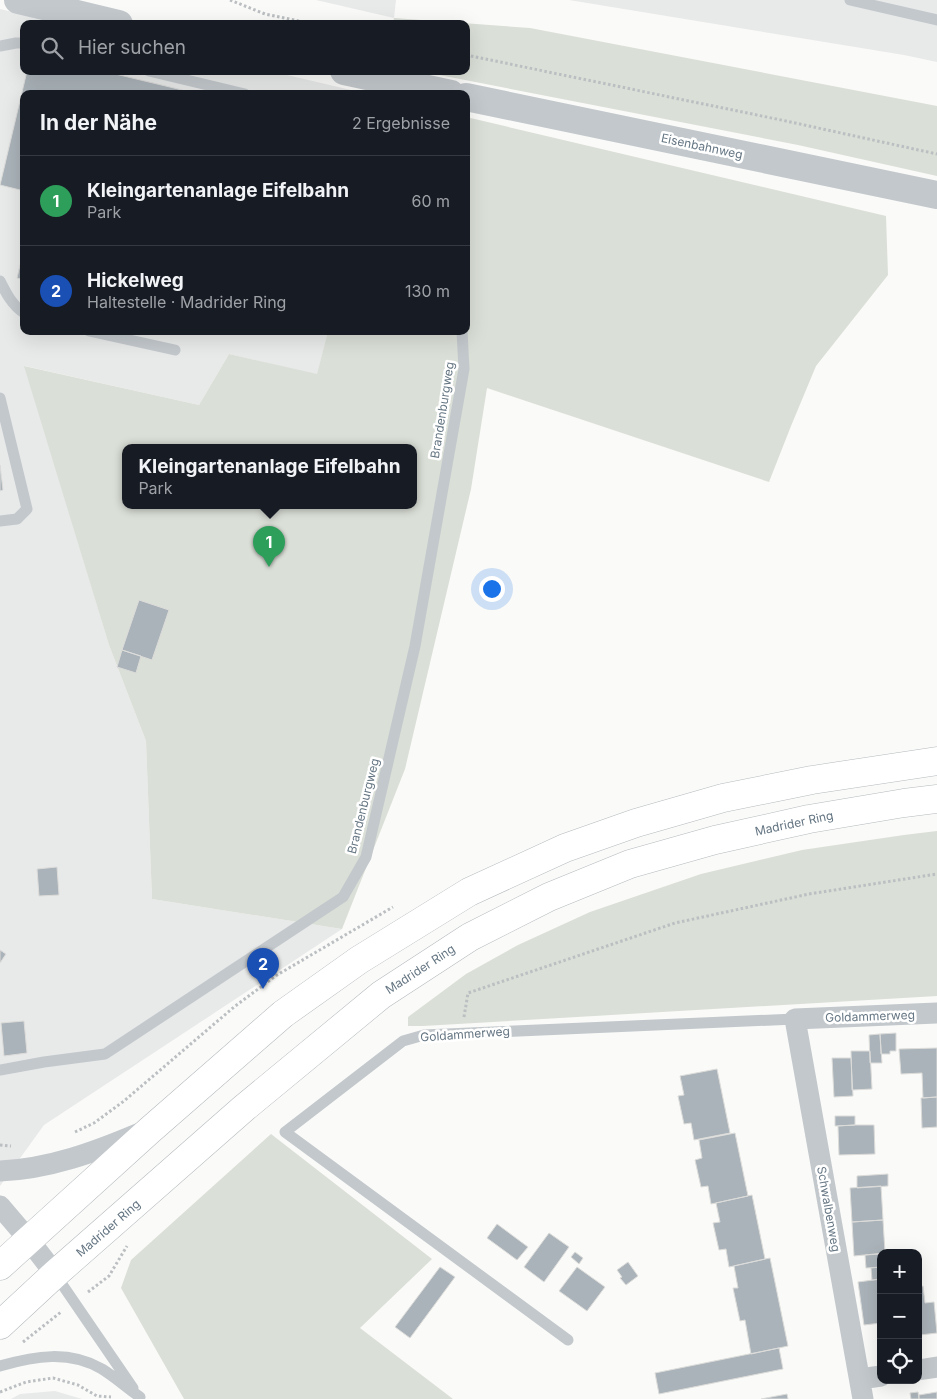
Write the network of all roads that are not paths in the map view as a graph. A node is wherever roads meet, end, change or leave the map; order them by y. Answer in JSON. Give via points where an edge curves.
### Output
{"nodes":[{"id":1,"x":18,"y":0,"type":"edge"},
{"id":2,"x":850,"y":0,"type":"edge"},
{"id":3,"x":102,"y":20,"type":"edge"},
{"id":4,"x":937,"y":20,"type":"edge"},
{"id":5,"x":20,"y":44,"type":"edge"},
{"id":6,"x":0,"y":46,"type":"edge"},
{"id":7,"x":166,"y":75,"type":"edge"},
{"id":8,"x":363,"y":75,"type":"edge"},
{"id":9,"x":228,"y":90,"type":"edge"},
{"id":10,"x":432,"y":90,"type":"edge"},
{"id":11,"x":470,"y":98,"type":"edge"},
{"id":12,"x":937,"y":195,"type":"edge"},
{"id":13,"x":0,"y":281,"type":"edge"},
{"id":14,"x":20,"y":311,"type":"edge"},
{"id":15,"x":108,"y":335,"type":"edge"},
{"id":16,"x":462,"y":335,"type":"edge"},
{"id":17,"x":175,"y":350,"type":"dead end"},
{"id":18,"x":0,"y":398,"type":"edge"},
{"id":19,"x":0,"y":521,"type":"edge"},
{"id":20,"x":937,"y":761,"type":"edge"},
{"id":21,"x":937,"y":799,"type":"edge"},
{"id":22,"x":937,"y":1013,"type":"edge"},
{"id":23,"x":795,"y":1019,"type":"junction"},
{"id":24,"x":0,"y":1070,"type":"edge"},
{"id":25,"x":150,"y":1130,"type":"junction"},
{"id":26,"x":0,"y":1171,"type":"edge"},
{"id":27,"x":0,"y":1206,"type":"edge"},
{"id":28,"x":29,"y":1240,"type":"junction"},
{"id":29,"x":0,"y":1266,"type":"edge"},
{"id":30,"x":55,"y":1274,"type":"junction"},
{"id":31,"x":0,"y":1325,"type":"edge"},
{"id":32,"x":568,"y":1340,"type":"dead end"},
{"id":33,"x":0,"y":1366,"type":"edge"},
{"id":34,"x":937,"y":1367,"type":"edge"},
{"id":35,"x":922,"y":1369,"type":"edge"},
{"id":36,"x":868,"y":1385,"type":"edge"},
{"id":37,"x":140,"y":1398,"type":"edge"}],
"edges":[{"from":1,"to":3,"type":"street"},
{"from":2,"to":4,"type":"lane"},
{"from":5,"to":6,"type":"lane"},
{"from":7,"to":9,"type":"lane"},
{"from":8,"to":10,"type":"street"},
{"from":11,"to":12,"type":"street","name":"Eisenbahnweg"},
{"from":13,"to":14,"type":"lane"},
{"from":15,"to":17,"type":"lane"},
{"from":16,"to":24,"type":"lane","name":"Brandenburgweg","via":[[464,369],[415,646],[366,857],[343,897],[105,1054]]},
{"from":18,"to":19,"type":"lane","via":[[27,509],[17,519]]},
{"from":20,"to":25,"type":"main road","via":[[812,780],[723,798],[565,848],[469,892],[359,960],[283,1014]]},
{"from":21,"to":30,"type":"main road","name":"Madrider Ring","via":[[809,819],[715,840],[630,864],[549,897],[470,937],[380,995],[244,1108]]},
{"from":22,"to":23,"type":"street","name":"Goldammerweg"},
{"from":23,"to":32,"type":"lane","name":"Goldammerweg","via":[[424,1035],[403,1041],[286,1132]]},
{"from":23,"to":36,"type":"street","name":"Schwalbenweg"},
{"from":25,"to":26,"type":"street","via":[[46,1166]]},
{"from":25,"to":28,"type":"main road"},
{"from":27,"to":28,"type":"street"},
{"from":28,"to":29,"type":"main road"},
{"from":28,"to":30,"type":"street"},
{"from":30,"to":31,"type":"main road","name":"Madrider Ring"},
{"from":30,"to":37,"type":"lane"},
{"from":33,"to":37,"type":"lane","via":[[47,1356],[74,1358],[101,1369]]},
{"from":34,"to":35,"type":"street"}]}
